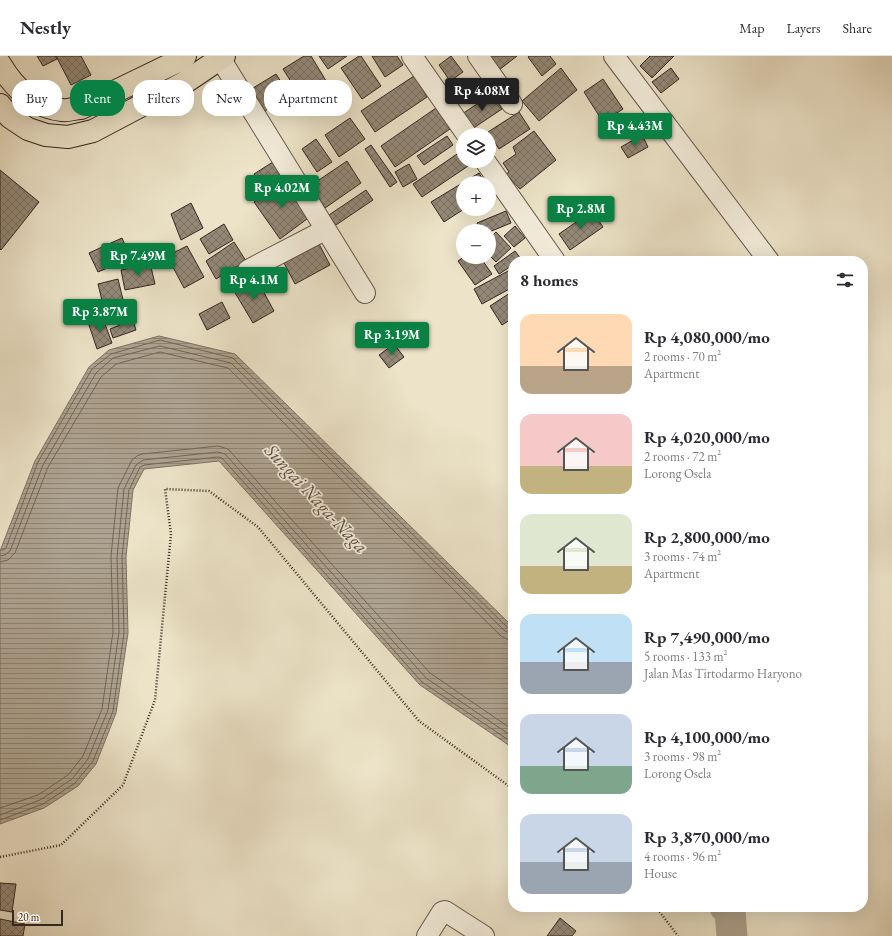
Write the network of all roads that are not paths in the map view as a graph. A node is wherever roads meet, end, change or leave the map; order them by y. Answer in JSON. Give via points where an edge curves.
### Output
{"nodes":[{"id":1,"x":185,"y":56,"type":"edge"},
{"id":2,"x":412,"y":56,"type":"edge"},
{"id":3,"x":478,"y":56,"type":"edge"},
{"id":4,"x":614,"y":56,"type":"edge"},
{"id":5,"x":222,"y":57,"type":"edge"},
{"id":6,"x":0,"y":64,"type":"edge"},
{"id":7,"x":512,"y":104,"type":"dead end"},
{"id":8,"x":0,"y":105,"type":"edge"},
{"id":9,"x":462,"y":128,"type":"edge"},
{"id":10,"x":490,"y":168,"type":"edge"},
{"id":11,"x":325,"y":230,"type":"junction"},
{"id":12,"x":552,"y":256,"type":"edge"},
{"id":13,"x":765,"y":256,"type":"edge"},
{"id":14,"x":248,"y":270,"type":"dead end"},
{"id":15,"x":365,"y":293,"type":"dead end"},
{"id":16,"x":427,"y":936,"type":"edge"},
{"id":17,"x":484,"y":936,"type":"edge"}],
"edges":[{"from":1,"to":6,"type":"highway","via":[[81,108],[64,110],[33,102],[19,91]]},
{"from":2,"to":9,"type":"street"},
{"from":3,"to":7,"type":"street"},
{"from":4,"to":13,"type":"street"},
{"from":5,"to":8,"type":"highway","via":[[184,83],[93,131],[68,137],[28,130],[10,117]]},
{"from":5,"to":11,"type":"street"},
{"from":10,"to":12,"type":"street"},
{"from":11,"to":14,"type":"street"},
{"from":11,"to":15,"type":"street"},
{"from":16,"to":17,"type":"street","via":[[445,911]]}]}
